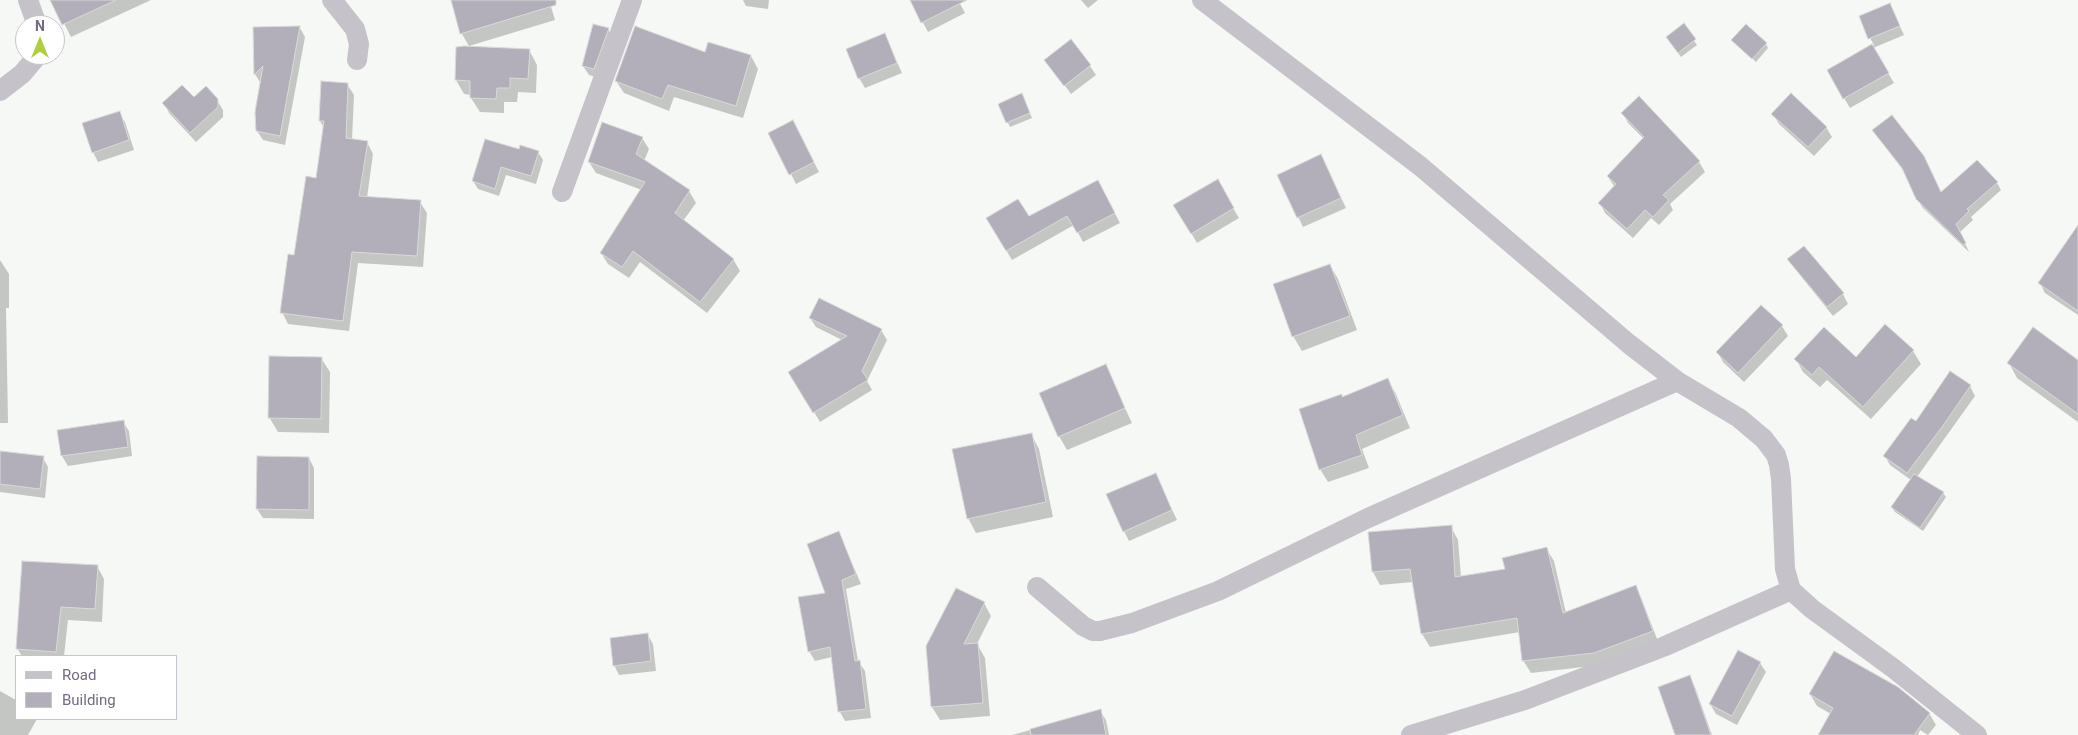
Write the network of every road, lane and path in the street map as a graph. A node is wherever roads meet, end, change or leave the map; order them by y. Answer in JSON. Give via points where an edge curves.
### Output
{"nodes":[{"id":1,"x":28,"y":0,"type":"edge"},
{"id":2,"x":332,"y":0,"type":"edge"},
{"id":3,"x":632,"y":0,"type":"edge"},
{"id":4,"x":1202,"y":0,"type":"edge"},
{"id":5,"x":33,"y":15,"type":"edge"},
{"id":6,"x":357,"y":60,"type":"dead end"},
{"id":7,"x":30,"y":65,"type":"edge"},
{"id":8,"x":0,"y":91,"type":"edge"},
{"id":9,"x":562,"y":192,"type":"dead end"},
{"id":10,"x":1677,"y":381,"type":"junction"},
{"id":11,"x":1037,"y":587,"type":"dead end"},
{"id":12,"x":1791,"y":590,"type":"junction"},
{"id":13,"x":1411,"y":735,"type":"edge"},
{"id":14,"x":1977,"y":735,"type":"edge"}],
"edges":[{"from":1,"to":5,"type":"street"},
{"from":2,"to":6,"type":"street","via":[[355,29],[359,44]]},
{"from":3,"to":9,"type":"street"},
{"from":4,"to":10,"type":"street","via":[[1420,166]]},
{"from":7,"to":8,"type":"street"},
{"from":10,"to":11,"type":"street","via":[[1368,518],[1218,591],[1132,623],[1093,632]]},
{"from":10,"to":12,"type":"street","via":[[1752,428],[1776,455],[1781,479],[1784,570]]},
{"from":12,"to":13,"type":"street","via":[[1664,647],[1525,700]]},
{"from":12,"to":14,"type":"street"}]}
